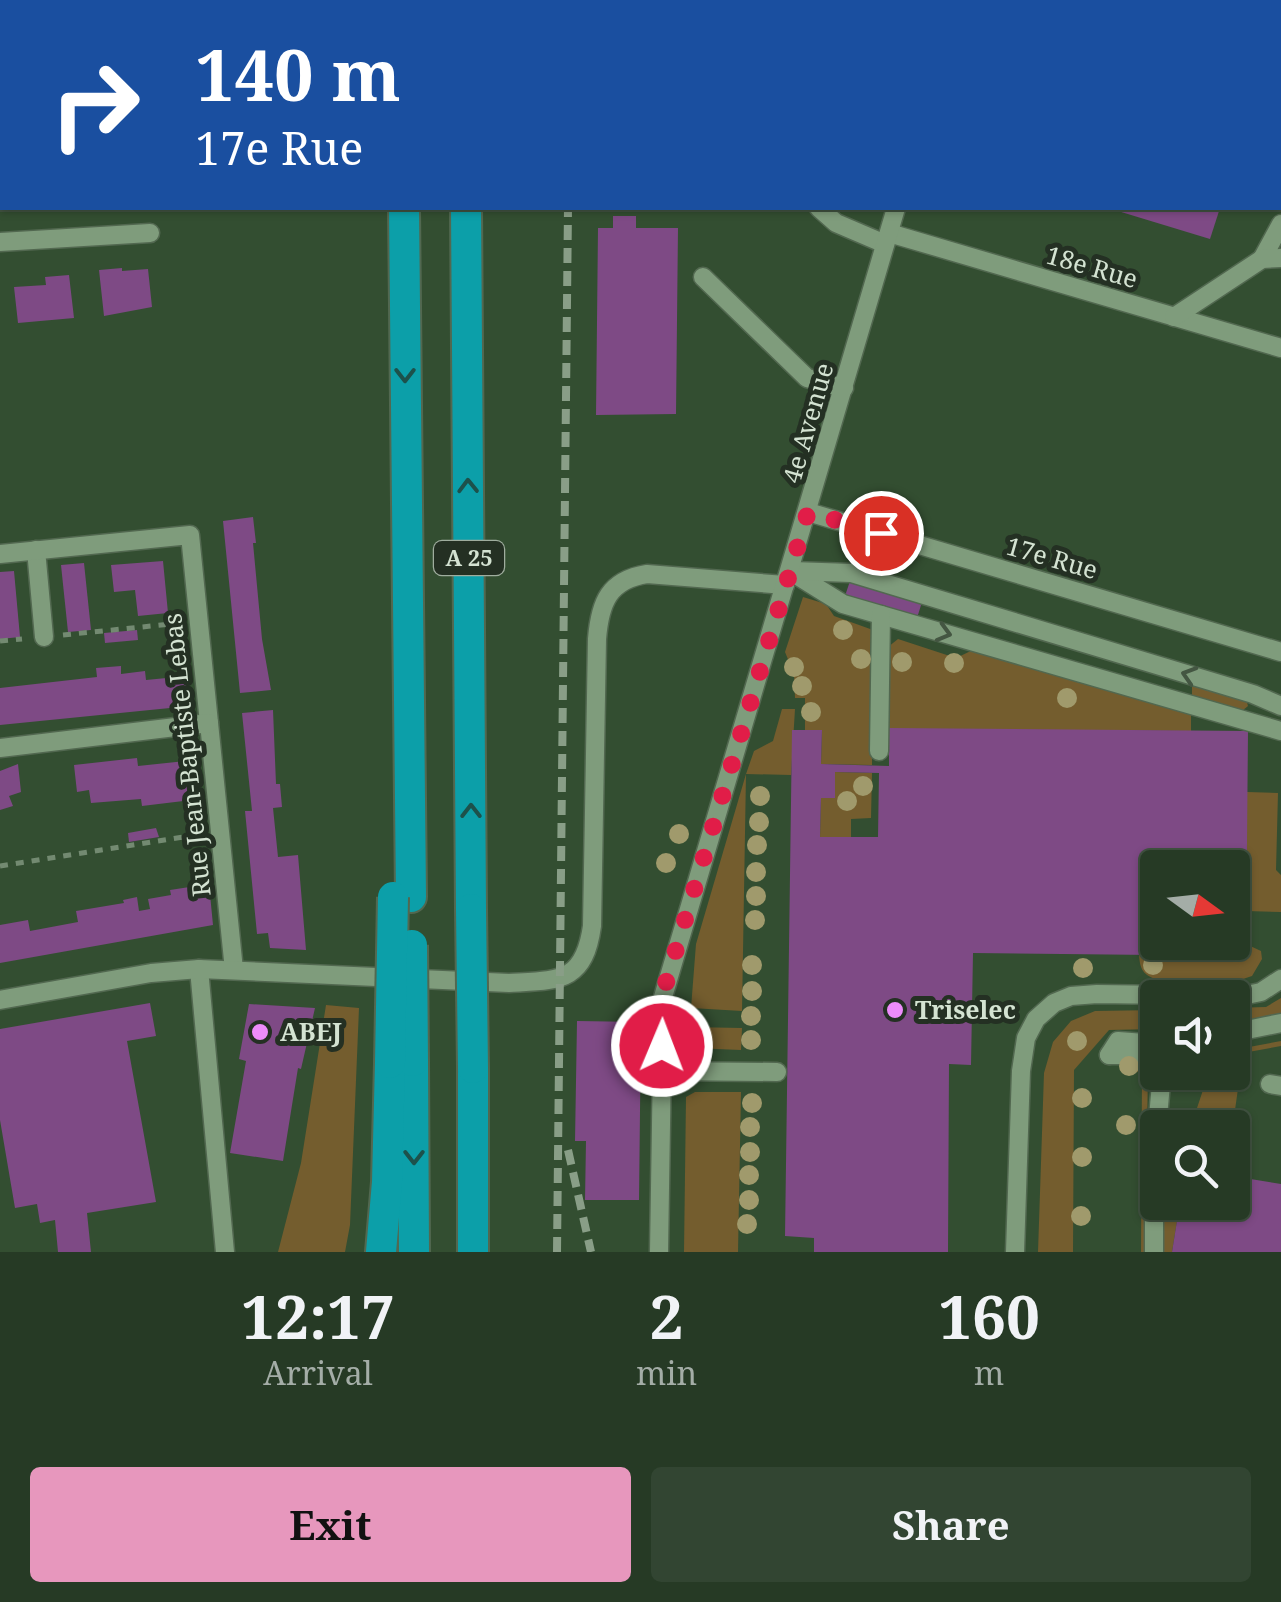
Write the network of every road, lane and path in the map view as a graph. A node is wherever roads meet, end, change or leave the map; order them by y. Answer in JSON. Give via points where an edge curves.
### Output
{"nodes":[{"id":1,"x":404,"y":210,"type":"edge"},
{"id":2,"x":466,"y":210,"type":"edge"},
{"id":3,"x":822,"y":210,"type":"edge"},
{"id":4,"x":895,"y":210,"type":"edge"},
{"id":5,"x":1281,"y":224,"type":"edge"},
{"id":6,"x":150,"y":234,"type":"dead end"},
{"id":7,"x":887,"y":238,"type":"junction"},
{"id":8,"x":0,"y":242,"type":"edge"},
{"id":9,"x":1272,"y":259,"type":"edge"},
{"id":10,"x":703,"y":277,"type":"dead end"},
{"id":11,"x":1174,"y":317,"type":"junction"},
{"id":12,"x":1281,"y":348,"type":"edge"},
{"id":13,"x":844,"y":388,"type":"junction"},
{"id":14,"x":808,"y":512,"type":"junction"},
{"id":15,"x":36,"y":550,"type":"junction"},
{"id":16,"x":0,"y":554,"type":"edge"},
{"id":17,"x":788,"y":578,"type":"junction"},
{"id":18,"x":881,"y":615,"type":"junction"},
{"id":19,"x":198,"y":622,"type":"junction"},
{"id":20,"x":44,"y":637,"type":"junction"},
{"id":21,"x":0,"y":641,"type":"edge"},
{"id":22,"x":1281,"y":652,"type":"edge"},
{"id":23,"x":1281,"y":706,"type":"edge"},
{"id":24,"x":209,"y":723,"type":"junction"},
{"id":25,"x":1281,"y":731,"type":"edge"},
{"id":26,"x":0,"y":748,"type":"edge"},
{"id":27,"x":878,"y":752,"type":"dead end"},
{"id":28,"x":220,"y":831,"type":"junction"},
{"id":29,"x":0,"y":866,"type":"edge"},
{"id":30,"x":199,"y":969,"type":"junction"},
{"id":31,"x":234,"y":970,"type":"junction"},
{"id":32,"x":1281,"y":978,"type":"edge"},
{"id":33,"x":0,"y":1000,"type":"edge"},
{"id":34,"x":1281,"y":1023,"type":"edge"},
{"id":35,"x":1250,"y":1029,"type":"edge"},
{"id":36,"x":1140,"y":1043,"type":"edge"},
{"id":37,"x":1140,"y":1055,"type":"edge"},
{"id":38,"x":402,"y":1062,"type":"junction"},
{"id":39,"x":661,"y":1070,"type":"junction"},
{"id":40,"x":778,"y":1072,"type":"dead end"},
{"id":41,"x":1160,"y":1090,"type":"edge"},
{"id":42,"x":225,"y":1252,"type":"edge"},
{"id":43,"x":381,"y":1252,"type":"edge"},
{"id":44,"x":414,"y":1252,"type":"edge"},
{"id":45,"x":473,"y":1252,"type":"edge"},
{"id":46,"x":659,"y":1252,"type":"edge"},
{"id":47,"x":1015,"y":1252,"type":"edge"},
{"id":48,"x":1154,"y":1252,"type":"edge"}],
"edges":[{"from":1,"to":38,"type":"highway","number":"A 25","one_way":true,"bridge":true},
{"from":45,"to":2,"type":"highway","number":"A 25","one_way":true,"bridge":true},
{"from":3,"to":7,"type":"street","name":"18e Rue","via":[[836,223]]},
{"from":4,"to":7,"type":"street","name":"4e Avenue"},
{"from":5,"to":9,"type":"street"},
{"from":6,"to":8,"type":"street"},
{"from":7,"to":11,"type":"street","name":"18e Rue"},
{"from":7,"to":13,"type":"street","name":"4e Avenue"},
{"from":9,"to":11,"type":"street"},
{"from":10,"to":13,"type":"street","via":[[807,378]]},
{"from":11,"to":12,"type":"street","name":"18e Rue"},
{"from":13,"to":14,"type":"street","name":"4e Avenue"},
{"from":14,"to":17,"type":"street","name":"4e Avenue"},
{"from":14,"to":22,"type":"street","name":"17e Rue"},
{"from":15,"to":16,"type":"street"},
{"from":15,"to":19,"type":"street","name":"Rue Jean-Baptiste Lebas","via":[[190,534]]},
{"from":15,"to":20,"type":"street"},
{"from":17,"to":18,"type":"street"},
{"from":23,"to":17,"type":"street","one_way":true,"via":[[851,573]]},
{"from":17,"to":31,"type":"street","via":[[648,574],[628,577],[604,602],[597,638],[592,926],[577,970],[560,980],[509,983]]},
{"from":17,"to":39,"type":"street","name":"4e Avenue","via":[[662,996]]},
{"from":18,"to":25,"type":"street","one_way":true},
{"from":18,"to":27,"type":"street"},
{"from":19,"to":20,"type":"path"},
{"from":19,"to":24,"type":"street","name":"Rue Jean-Baptiste Lebas"},
{"from":20,"to":21,"type":"path"},
{"from":24,"to":26,"type":"street"},
{"from":24,"to":28,"type":"street","name":"Rue Jean-Baptiste Lebas"},
{"from":28,"to":29,"type":"path"},
{"from":28,"to":31,"type":"street","name":"Rue Jean-Baptiste Lebas"},
{"from":30,"to":31,"type":"street"},
{"from":30,"to":33,"type":"street"},
{"from":30,"to":42,"type":"street"},
{"from":32,"to":47,"type":"street","via":[[1242,996],[1071,996],[1036,1020],[1021,1071]]},
{"from":34,"to":35,"type":"street"},
{"from":36,"to":37,"type":"street","via":[[1118,1041],[1109,1055]]},
{"from":38,"to":43,"type":"highway"},
{"from":38,"to":44,"type":"highway","number":"A 25","one_way":true},
{"from":39,"to":40,"type":"street"},
{"from":39,"to":46,"type":"street","name":"4e Avenue"},
{"from":41,"to":48,"type":"street"}]}
